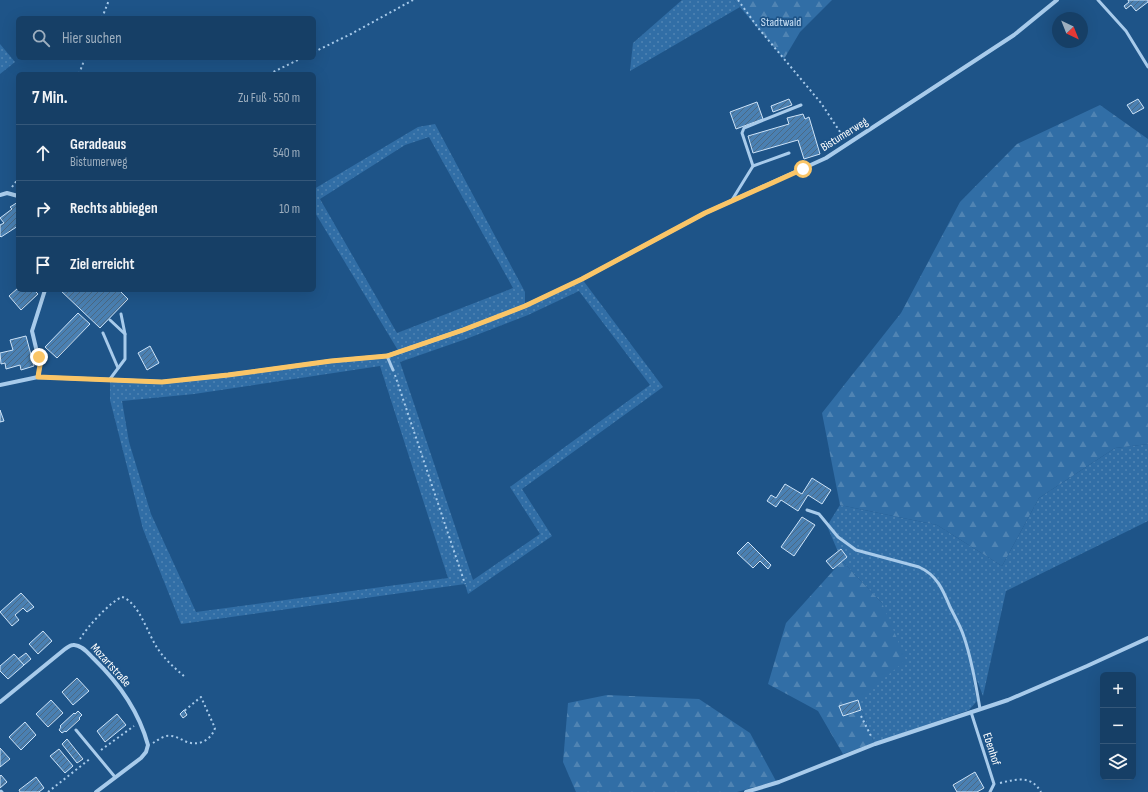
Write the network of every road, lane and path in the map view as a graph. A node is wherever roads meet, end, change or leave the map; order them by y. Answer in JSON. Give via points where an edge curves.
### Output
{"nodes":[{"id":1,"x":109,"y":0,"type":"edge"},
{"id":2,"x":412,"y":0,"type":"edge"},
{"id":3,"x":738,"y":0,"type":"edge"},
{"id":4,"x":1057,"y":0,"type":"edge"},
{"id":5,"x":1098,"y":0,"type":"edge"},
{"id":6,"x":103,"y":16,"type":"edge"},
{"id":7,"x":316,"y":51,"type":"edge"},
{"id":8,"x":84,"y":60,"type":"edge"},
{"id":9,"x":298,"y":60,"type":"edge"},
{"id":10,"x":1148,"y":67,"type":"edge"},
{"id":11,"x":80,"y":72,"type":"edge"},
{"id":12,"x":273,"y":72,"type":"edge"},
{"id":13,"x":802,"y":105,"type":"dead end"},
{"id":14,"x":848,"y":144,"type":"junction"},
{"id":15,"x":789,"y":153,"type":"dead end"},
{"id":16,"x":753,"y":166,"type":"junction"},
{"id":17,"x":16,"y":182,"type":"edge"},
{"id":18,"x":7,"y":193,"type":"junction"},
{"id":19,"x":0,"y":195,"type":"edge"},
{"id":20,"x":16,"y":195,"type":"edge"},
{"id":21,"x":732,"y":202,"type":"junction"},
{"id":22,"x":44,"y":292,"type":"edge"},
{"id":23,"x":121,"y":314,"type":"dead end"},
{"id":24,"x":110,"y":320,"type":"dead end"},
{"id":25,"x":102,"y":333,"type":"dead end"},
{"id":26,"x":125,"y":334,"type":"junction"},
{"id":27,"x":387,"y":356,"type":"junction"},
{"id":28,"x":118,"y":368,"type":"junction"},
{"id":29,"x":393,"y":370,"type":"joint"},
{"id":30,"x":38,"y":377,"type":"junction"},
{"id":31,"x":110,"y":379,"type":"junction"},
{"id":32,"x":0,"y":385,"type":"edge"},
{"id":33,"x":807,"y":510,"type":"dead end"},
{"id":34,"x":465,"y":584,"type":"dead end"},
{"id":35,"x":1148,"y":638,"type":"edge"},
{"id":36,"x":78,"y":646,"type":"junction"},
{"id":37,"x":186,"y":678,"type":"dead end"},
{"id":38,"x":0,"y":702,"type":"edge"},
{"id":39,"x":980,"y":709,"type":"junction"},
{"id":40,"x":184,"y":711,"type":"dead end"},
{"id":41,"x":971,"y":712,"type":"junction"},
{"id":42,"x":861,"y":716,"type":"dead end"},
{"id":43,"x":76,"y":730,"type":"dead end"},
{"id":44,"x":875,"y":744,"type":"junction"},
{"id":45,"x":148,"y":745,"type":"junction"},
{"id":46,"x":114,"y":777,"type":"junction"},
{"id":47,"x":994,"y":784,"type":"junction"},
{"id":48,"x":96,"y":792,"type":"edge"},
{"id":49,"x":746,"y":792,"type":"edge"},
{"id":50,"x":990,"y":792,"type":"edge"},
{"id":51,"x":1041,"y":792,"type":"edge"}],
"edges":[{"from":1,"to":6,"type":"path"},
{"from":2,"to":7,"type":"path"},
{"from":3,"to":14,"type":"path","via":[[821,103]]},
{"from":4,"to":14,"type":"street","name":"Bistumerweg","via":[[1014,35]]},
{"from":5,"to":10,"type":"lane","via":[[1126,31]]},
{"from":8,"to":11,"type":"path"},
{"from":9,"to":12,"type":"path"},
{"from":13,"to":16,"type":"lane","via":[[744,128],[742,133]]},
{"from":14,"to":21,"type":"street","name":"Bistumerweg","via":[[826,158]]},
{"from":15,"to":16,"type":"lane"},
{"from":16,"to":21,"type":"lane"},
{"from":17,"to":18,"type":"path"},
{"from":18,"to":19,"type":"street"},
{"from":18,"to":20,"type":"street"},
{"from":21,"to":27,"type":"street","name":"Bistumerweg","via":[[705,213],[582,279],[525,306]]},
{"from":22,"to":30,"type":"street","via":[[32,331],[40,365]]},
{"from":23,"to":26,"type":"lane"},
{"from":24,"to":26,"type":"lane"},
{"from":25,"to":28,"type":"lane"},
{"from":26,"to":28,"type":"lane","via":[[125,359]]},
{"from":27,"to":29,"type":"lane"},
{"from":27,"to":31,"type":"street","name":"Bistumerweg","via":[[178,381]]},
{"from":28,"to":31,"type":"lane"},
{"from":29,"to":34,"type":"path"},
{"from":30,"to":31,"type":"street","name":"Bistumerweg"},
{"from":30,"to":32,"type":"street","name":"Bistumerweg"},
{"from":33,"to":39,"type":"lane","via":[[819,514],[838,537],[856,550],[919,567],[936,578],[964,637]]},
{"from":35,"to":39,"type":"street","via":[[1008,700]]},
{"from":36,"to":37,"type":"path","via":[[83,634],[116,599],[127,598],[138,612],[158,651]]},
{"from":36,"to":38,"type":"street","name":"Mozartstraße","via":[[72,645],[65,649]]},
{"from":36,"to":45,"type":"street","name":"Mozartstraße","via":[[99,664],[124,694]]},
{"from":39,"to":41,"type":"street"},
{"from":40,"to":45,"type":"path","via":[[201,697],[215,728],[210,737],[192,744],[166,736]]},
{"from":41,"to":44,"type":"street"},
{"from":41,"to":47,"type":"lane","name":"Ebenhof"},
{"from":42,"to":44,"type":"path"},
{"from":43,"to":46,"type":"lane"},
{"from":44,"to":49,"type":"street","via":[[779,782]]},
{"from":45,"to":46,"type":"street","via":[[141,758]]},
{"from":46,"to":48,"type":"street"},
{"from":47,"to":50,"type":"lane","name":"Ebenhof"},
{"from":47,"to":51,"type":"path","via":[[1021,779],[1036,784]]}]}
